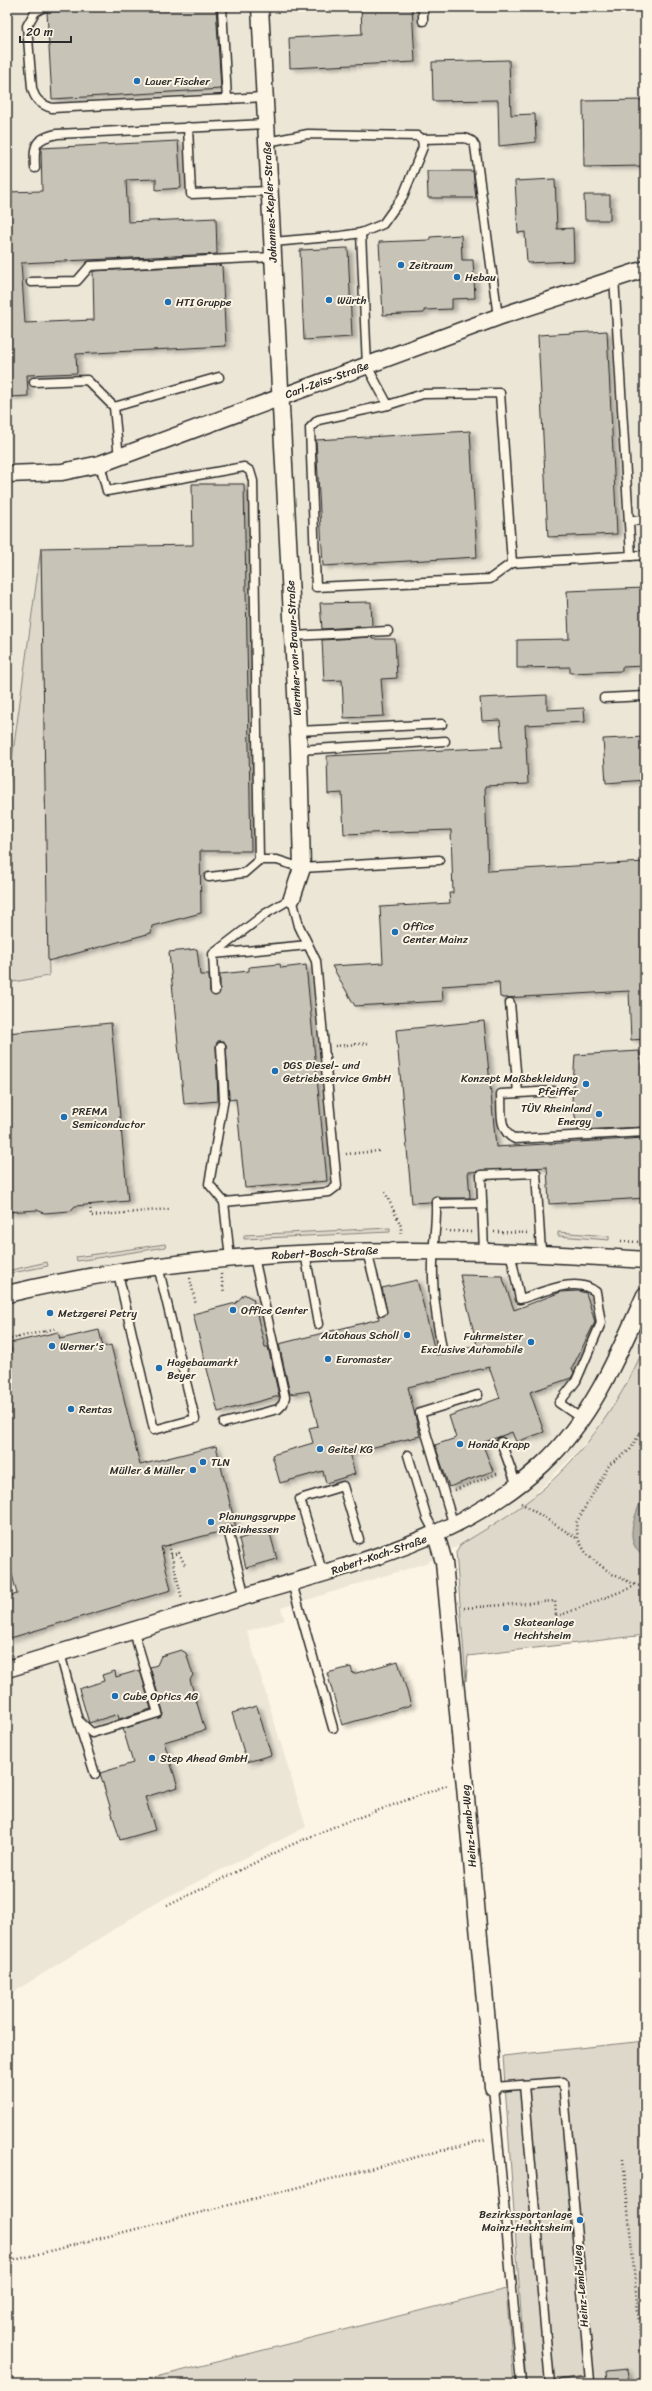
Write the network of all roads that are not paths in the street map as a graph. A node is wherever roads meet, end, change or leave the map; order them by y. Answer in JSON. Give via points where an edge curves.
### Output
{"nodes":[{"id":1,"x":44,"y":7,"type":"edge"},
{"id":2,"x":222,"y":7,"type":"edge"},
{"id":3,"x":260,"y":7,"type":"edge"},
{"id":4,"x":423,"y":7,"type":"edge"},
{"id":5,"x":423,"y":21,"type":"dead end"},
{"id":6,"x":265,"y":97,"type":"junction"},
{"id":7,"x":227,"y":99,"type":"junction"},
{"id":8,"x":266,"y":124,"type":"junction"},
{"id":9,"x":188,"y":128,"type":"junction"},
{"id":10,"x":422,"y":139,"type":"junction"},
{"id":11,"x":267,"y":142,"type":"junction"},
{"id":12,"x":35,"y":168,"type":"dead end"},
{"id":13,"x":270,"y":191,"type":"junction"},
{"id":14,"x":361,"y":233,"type":"junction"},
{"id":15,"x":273,"y":250,"type":"junction"},
{"id":16,"x":645,"y":269,"type":"edge"},
{"id":17,"x":614,"y":277,"type":"junction"},
{"id":18,"x":31,"y":282,"type":"dead end"},
{"id":19,"x":498,"y":317,"type":"junction"},
{"id":20,"x":368,"y":366,"type":"junction"},
{"id":21,"x":219,"y":377,"type":"dead end"},
{"id":22,"x":34,"y":382,"type":"dead end"},
{"id":23,"x":280,"y":397,"type":"junction"},
{"id":24,"x":388,"y":405,"type":"junction"},
{"id":25,"x":114,"y":407,"type":"junction"},
{"id":26,"x":118,"y":458,"type":"junction"},
{"id":27,"x":100,"y":464,"type":"junction"},
{"id":28,"x":7,"y":474,"type":"edge"},
{"id":29,"x":645,"y":520,"type":"edge"},
{"id":30,"x":629,"y":521,"type":"junction"},
{"id":31,"x":645,"y":555,"type":"edge"},
{"id":32,"x":631,"y":556,"type":"junction"},
{"id":33,"x":512,"y":564,"type":"junction"},
{"id":34,"x":388,"y":631,"type":"dead end"},
{"id":35,"x":293,"y":636,"type":"junction"},
{"id":36,"x":645,"y":696,"type":"edge"},
{"id":37,"x":604,"y":698,"type":"dead end"},
{"id":38,"x":442,"y":724,"type":"dead end"},
{"id":39,"x":298,"y":730,"type":"junction"},
{"id":40,"x":446,"y":741,"type":"dead end"},
{"id":41,"x":299,"y":750,"type":"junction"},
{"id":42,"x":259,"y":860,"type":"junction"},
{"id":43,"x":439,"y":860,"type":"dead end"},
{"id":44,"x":302,"y":868,"type":"junction"},
{"id":45,"x":208,"y":877,"type":"dead end"},
{"id":46,"x":292,"y":898,"type":"junction"},
{"id":47,"x":308,"y":945,"type":"junction"},
{"id":48,"x":213,"y":954,"type":"junction"},
{"id":49,"x":215,"y":991,"type":"dead end"},
{"id":50,"x":510,"y":1002,"type":"dead end"},
{"id":51,"x":221,"y":1046,"type":"dead end"},
{"id":52,"x":554,"y":1091,"type":"dead end"},
{"id":53,"x":518,"y":1093,"type":"junction"},
{"id":54,"x":645,"y":1132,"type":"edge"},
{"id":55,"x":224,"y":1202,"type":"junction"},
{"id":56,"x":482,"y":1202,"type":"junction"},
{"id":57,"x":434,"y":1250,"type":"junction"},
{"id":58,"x":367,"y":1251,"type":"junction"},
{"id":59,"x":484,"y":1251,"type":"junction"},
{"id":60,"x":510,"y":1252,"type":"junction"},
{"id":61,"x":541,"y":1252,"type":"junction"},
{"id":62,"x":305,"y":1253,"type":"junction"},
{"id":63,"x":254,"y":1256,"type":"junction"},
{"id":64,"x":230,"y":1258,"type":"junction"},
{"id":65,"x":645,"y":1260,"type":"edge"},
{"id":66,"x":158,"y":1266,"type":"junction"},
{"id":67,"x":118,"y":1273,"type":"junction"},
{"id":68,"x":7,"y":1294,"type":"edge"},
{"id":69,"x":645,"y":1295,"type":"edge"},
{"id":70,"x":382,"y":1311,"type":"dead end"},
{"id":71,"x":318,"y":1324,"type":"dead end"},
{"id":72,"x":442,"y":1349,"type":"dead end"},
{"id":73,"x":478,"y":1395,"type":"dead end"},
{"id":74,"x":582,"y":1419,"type":"junction"},
{"id":75,"x":224,"y":1423,"type":"dead end"},
{"id":76,"x":501,"y":1442,"type":"dead end"},
{"id":77,"x":408,"y":1455,"type":"dead end"},
{"id":78,"x":517,"y":1486,"type":"junction"},
{"id":79,"x":454,"y":1526,"type":"junction"},
{"id":80,"x":228,"y":1530,"type":"dead end"},
{"id":81,"x":436,"y":1535,"type":"junction"},
{"id":82,"x":359,"y":1539,"type":"dead end"},
{"id":83,"x":323,"y":1574,"type":"junction"},
{"id":84,"x":292,"y":1583,"type":"junction"},
{"id":85,"x":245,"y":1597,"type":"junction"},
{"id":86,"x":133,"y":1629,"type":"junction"},
{"id":87,"x":60,"y":1653,"type":"junction"},
{"id":88,"x":7,"y":1669,"type":"edge"},
{"id":89,"x":78,"y":1720,"type":"junction"},
{"id":90,"x":333,"y":1728,"type":"dead end"},
{"id":91,"x":95,"y":1774,"type":"dead end"},
{"id":92,"x":524,"y":2085,"type":"junction"},
{"id":93,"x":493,"y":2087,"type":"junction"},
{"id":94,"x":575,"y":2383,"type":"edge"},
{"id":95,"x":521,"y":2384,"type":"edge"},
{"id":96,"x":550,"y":2384,"type":"edge"},
{"id":97,"x":562,"y":2384,"type":"edge"}],
"edges":[{"from":1,"to":7,"type":"lane","via":[[35,12],[27,26],[32,88],[34,96],[41,104],[52,108]]},
{"from":2,"to":7,"type":"lane"},
{"from":3,"to":6,"type":"street","name":"Johannes-Kepler-Straße"},
{"from":4,"to":5,"type":"lane"},
{"from":6,"to":7,"type":"lane"},
{"from":6,"to":8,"type":"street","name":"Johannes-Kepler-Straße"},
{"from":8,"to":9,"type":"lane"},
{"from":8,"to":11,"type":"street","name":"Johannes-Kepler-Straße"},
{"from":9,"to":12,"type":"lane","via":[[46,136],[37,142],[34,149]]},
{"from":9,"to":13,"type":"lane","via":[[191,194]]},
{"from":10,"to":11,"type":"lane","via":[[418,136],[308,134]]},
{"from":10,"to":14,"type":"lane","via":[[421,155],[403,196],[383,224]]},
{"from":10,"to":19,"type":"lane","via":[[466,138],[475,146]]},
{"from":11,"to":13,"type":"street","name":"Johannes-Kepler-Straße"},
{"from":13,"to":15,"type":"street","name":"Johannes-Kepler-Straße"},
{"from":14,"to":15,"type":"lane"},
{"from":14,"to":20,"type":"lane"},
{"from":15,"to":18,"type":"lane","via":[[90,266],[77,281]]},
{"from":15,"to":23,"type":"street","name":"Johannes-Kepler-Straße"},
{"from":16,"to":17,"type":"street","name":"Carl-Zeiss-Straße"},
{"from":17,"to":19,"type":"street","name":"Carl-Zeiss-Straße"},
{"from":17,"to":30,"type":"lane"},
{"from":19,"to":20,"type":"street","name":"Carl-Zeiss-Straße"},
{"from":20,"to":23,"type":"street","name":"Carl-Zeiss-Straße"},
{"from":20,"to":24,"type":"lane"},
{"from":21,"to":25,"type":"lane"},
{"from":22,"to":25,"type":"lane","via":[[87,380]]},
{"from":23,"to":26,"type":"street","name":"Carl-Zeiss-Straße"},
{"from":23,"to":35,"type":"street","name":"Wernher-von-Braun-Straße"},
{"from":24,"to":33,"type":"lane","via":[[423,394],[500,393]]},
{"from":24,"to":33,"type":"lane","via":[[318,420],[310,428],[316,586],[490,579]]},
{"from":25,"to":26,"type":"lane"},
{"from":26,"to":27,"type":"street","name":"Carl-Zeiss-Straße"},
{"from":27,"to":28,"type":"street","name":"Carl-Zeiss-Straße","via":[[62,472]]},
{"from":27,"to":42,"type":"lane","via":[[106,491],[244,467],[250,471],[253,481]]},
{"from":29,"to":30,"type":"lane"},
{"from":30,"to":32,"type":"lane"},
{"from":31,"to":32,"type":"lane"},
{"from":32,"to":33,"type":"lane"},
{"from":34,"to":35,"type":"lane"},
{"from":35,"to":39,"type":"street","name":"Wernher-von-Braun-Straße"},
{"from":36,"to":37,"type":"lane"},
{"from":38,"to":39,"type":"lane"},
{"from":39,"to":41,"type":"street","name":"Wernher-von-Braun-Straße"},
{"from":40,"to":41,"type":"lane"},
{"from":41,"to":44,"type":"street","name":"Wernher-von-Braun-Straße"},
{"from":42,"to":44,"type":"lane","via":[[278,860]]},
{"from":42,"to":45,"type":"lane","via":[[244,873]]},
{"from":43,"to":44,"type":"lane"},
{"from":44,"to":46,"type":"street","name":"Wernher-von-Braun-Straße"},
{"from":46,"to":47,"type":"lane","via":[[299,926]]},
{"from":46,"to":48,"type":"lane","via":[[265,914]]},
{"from":47,"to":48,"type":"lane"},
{"from":47,"to":55,"type":"lane","via":[[316,962],[338,1181],[329,1192]]},
{"from":48,"to":49,"type":"lane"},
{"from":50,"to":53,"type":"lane"},
{"from":51,"to":55,"type":"lane","via":[[224,1098],[209,1184]]},
{"from":52,"to":53,"type":"lane"},
{"from":53,"to":54,"type":"lane","via":[[501,1094],[503,1127],[508,1135],[515,1139]]},
{"from":55,"to":64,"type":"lane"},
{"from":56,"to":57,"type":"lane","via":[[436,1203],[437,1230]]},
{"from":56,"to":59,"type":"lane"},
{"from":56,"to":61,"type":"lane","via":[[480,1175],[536,1173]]},
{"from":57,"to":58,"type":"street","name":"Robert-Bosch-Straße"},
{"from":57,"to":59,"type":"street","name":"Robert-Bosch-Straße"},
{"from":57,"to":72,"type":"lane","via":[[434,1302]]},
{"from":58,"to":62,"type":"street","name":"Robert-Bosch-Straße"},
{"from":58,"to":70,"type":"lane"},
{"from":59,"to":60,"type":"street","name":"Robert-Bosch-Straße"},
{"from":60,"to":61,"type":"street","name":"Robert-Bosch-Straße"},
{"from":60,"to":74,"type":"lane","via":[[520,1299],[573,1284],[583,1285],[596,1292],[601,1324],[576,1381],[559,1403]]},
{"from":61,"to":65,"type":"street","name":"Robert-Bosch-Straße"},
{"from":62,"to":63,"type":"street","name":"Robert-Bosch-Straße"},
{"from":62,"to":71,"type":"lane"},
{"from":63,"to":64,"type":"street","name":"Robert-Bosch-Straße"},
{"from":63,"to":75,"type":"lane","via":[[285,1398],[278,1409]]},
{"from":64,"to":66,"type":"street","name":"Robert-Bosch-Straße"},
{"from":66,"to":67,"type":"street","name":"Robert-Bosch-Straße"},
{"from":66,"to":67,"type":"lane","via":[[195,1419],[154,1430]]},
{"from":67,"to":68,"type":"street","name":"Robert-Bosch-Straße"},
{"from":69,"to":74,"type":"street","name":"Robert-Koch-Straße","via":[[610,1372]]},
{"from":73,"to":79,"type":"lane","via":[[420,1414]]},
{"from":74,"to":78,"type":"street","name":"Robert-Koch-Straße","via":[[543,1464]]},
{"from":76,"to":78,"type":"lane"},
{"from":77,"to":81,"type":"lane","via":[[427,1518]]},
{"from":78,"to":79,"type":"street","name":"Robert-Koch-Straße"},
{"from":79,"to":81,"type":"street","name":"Robert-Koch-Straße"},
{"from":80,"to":85,"type":"lane"},
{"from":81,"to":83,"type":"street","name":"Robert-Koch-Straße"},
{"from":81,"to":93,"type":"street","name":"Heinz-Lemb-Weg","via":[[444,1562]]},
{"from":82,"to":83,"type":"lane","via":[[343,1486],[300,1499]]},
{"from":83,"to":84,"type":"street","name":"Robert-Koch-Straße"},
{"from":84,"to":85,"type":"street","name":"Robert-Koch-Straße"},
{"from":84,"to":90,"type":"lane"},
{"from":85,"to":86,"type":"street","name":"Robert-Koch-Straße"},
{"from":86,"to":87,"type":"street","name":"Robert-Koch-Straße"},
{"from":86,"to":89,"type":"lane","via":[[158,1713],[92,1733]]},
{"from":87,"to":88,"type":"street","name":"Robert-Koch-Straße"},
{"from":87,"to":89,"type":"lane"},
{"from":89,"to":91,"type":"lane"},
{"from":92,"to":93,"type":"lane","name":"Heinz-Lemb-Weg"},
{"from":92,"to":94,"type":"lane","name":"Heinz-Lemb-Weg","via":[[563,2082],[590,2381]]},
{"from":92,"to":96,"type":"lane"},
{"from":93,"to":95,"type":"lane"},
{"from":94,"to":97,"type":"lane","name":"Heinz-Lemb-Weg"}]}
